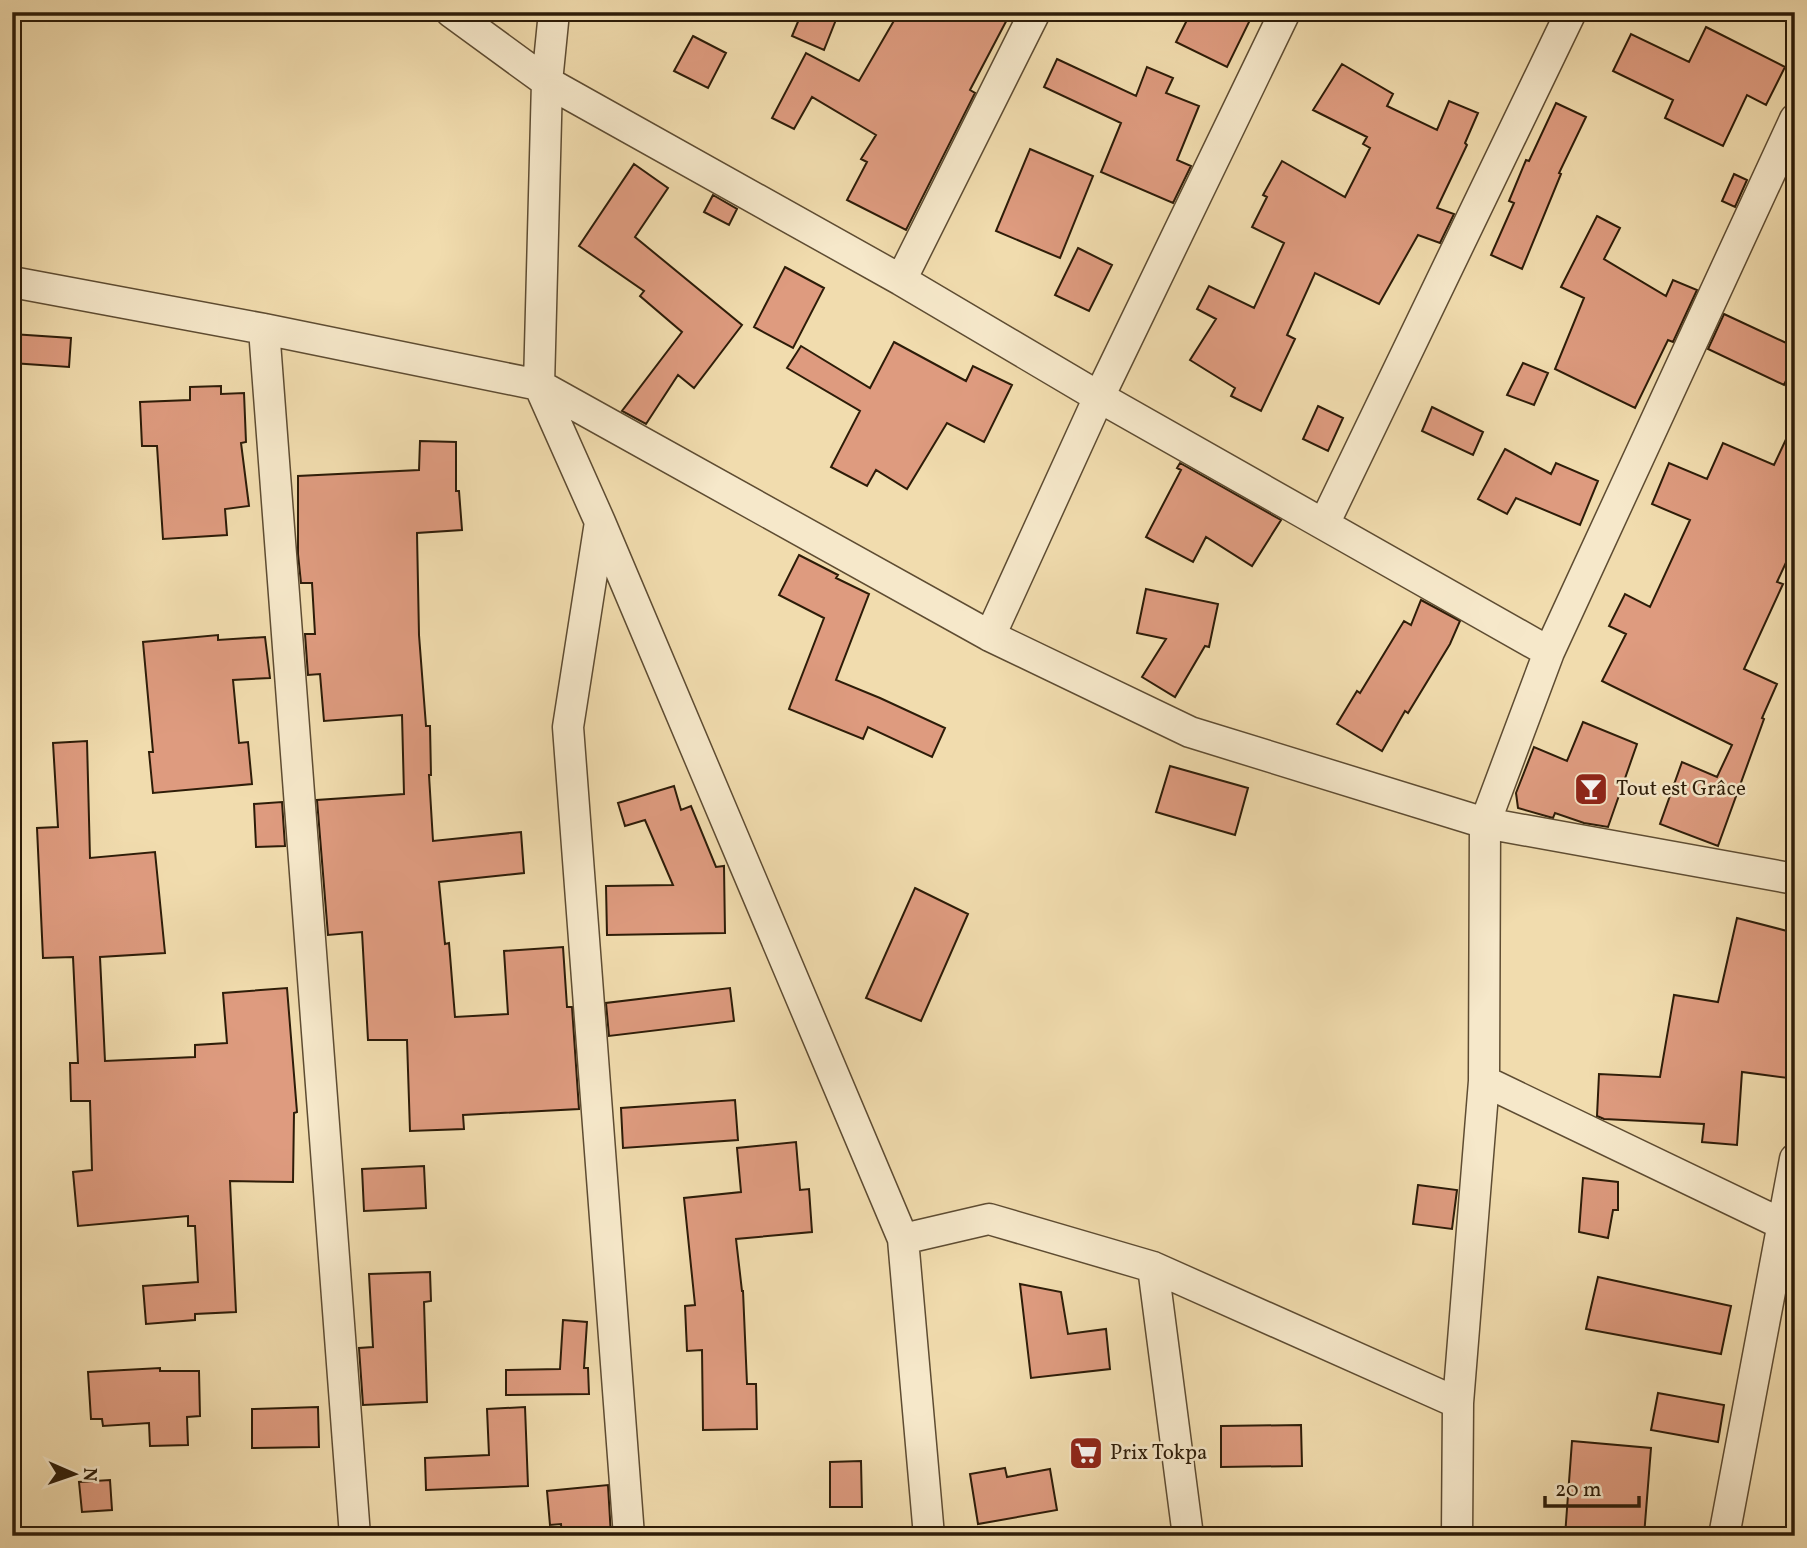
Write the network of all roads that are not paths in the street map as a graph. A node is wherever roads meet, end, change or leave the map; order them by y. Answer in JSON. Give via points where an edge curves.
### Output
{"nodes":[{"id":1,"x":451,"y":12,"type":"edge"},
{"id":2,"x":554,"y":12,"type":"edge"},
{"id":3,"x":1035,"y":12,"type":"edge"},
{"id":4,"x":1285,"y":12,"type":"edge"},
{"id":5,"x":1571,"y":12,"type":"edge"},
{"id":6,"x":547,"y":82,"type":"junction"},
{"id":7,"x":1795,"y":119,"type":"edge"},
{"id":8,"x":901,"y":281,"type":"junction"},
{"id":9,"x":12,"y":282,"type":"edge"},
{"id":10,"x":264,"y":329,"type":"junction"},
{"id":11,"x":539,"y":385,"type":"junction"},
{"id":12,"x":1099,"y":397,"type":"junction"},
{"id":13,"x":600,"y":522,"type":"junction"},
{"id":14,"x":1324,"y":524,"type":"junction"},
{"id":15,"x":990,"y":636,"type":"junction"},
{"id":16,"x":1549,"y":652,"type":"junction"},
{"id":17,"x":1485,"y":823,"type":"junction"},
{"id":18,"x":1795,"y":879,"type":"edge"},
{"id":19,"x":1484,"y":1081,"type":"junction"},
{"id":20,"x":1795,"y":1159,"type":"edge"},
{"id":21,"x":1782,"y":1224,"type":"junction"},
{"id":22,"x":903,"y":1240,"type":"junction"},
{"id":23,"x":1153,"y":1267,"type":"junction"},
{"id":24,"x":1458,"y":1403,"type":"junction"},
{"id":25,"x":355,"y":1536,"type":"edge"},
{"id":26,"x":629,"y":1536,"type":"edge"},
{"id":27,"x":929,"y":1536,"type":"edge"},
{"id":28,"x":1188,"y":1536,"type":"edge"},
{"id":29,"x":1457,"y":1536,"type":"edge"},
{"id":30,"x":1724,"y":1536,"type":"edge"}],
"edges":[{"from":1,"to":6,"type":"street"},
{"from":2,"to":6,"type":"street"},
{"from":3,"to":8,"type":"street"},
{"from":4,"to":12,"type":"street"},
{"from":5,"to":14,"type":"street"},
{"from":6,"to":8,"type":"street"},
{"from":6,"to":11,"type":"street"},
{"from":7,"to":16,"type":"street"},
{"from":8,"to":12,"type":"street"},
{"from":9,"to":10,"type":"street"},
{"from":10,"to":11,"type":"street"},
{"from":10,"to":25,"type":"street"},
{"from":11,"to":13,"type":"street"},
{"from":11,"to":15,"type":"street"},
{"from":12,"to":14,"type":"street"},
{"from":12,"to":15,"type":"street"},
{"from":13,"to":22,"type":"street"},
{"from":13,"to":26,"type":"street","via":[[568,726]]},
{"from":14,"to":16,"type":"street"},
{"from":15,"to":17,"type":"street","via":[[1190,732]]},
{"from":16,"to":17,"type":"street"},
{"from":17,"to":18,"type":"street"},
{"from":17,"to":19,"type":"street"},
{"from":19,"to":21,"type":"street"},
{"from":19,"to":24,"type":"street"},
{"from":20,"to":21,"type":"street"},
{"from":21,"to":30,"type":"street"},
{"from":22,"to":23,"type":"street","via":[[989,1219]]},
{"from":22,"to":27,"type":"street"},
{"from":23,"to":24,"type":"street"},
{"from":23,"to":28,"type":"street"},
{"from":24,"to":29,"type":"street"}]}
